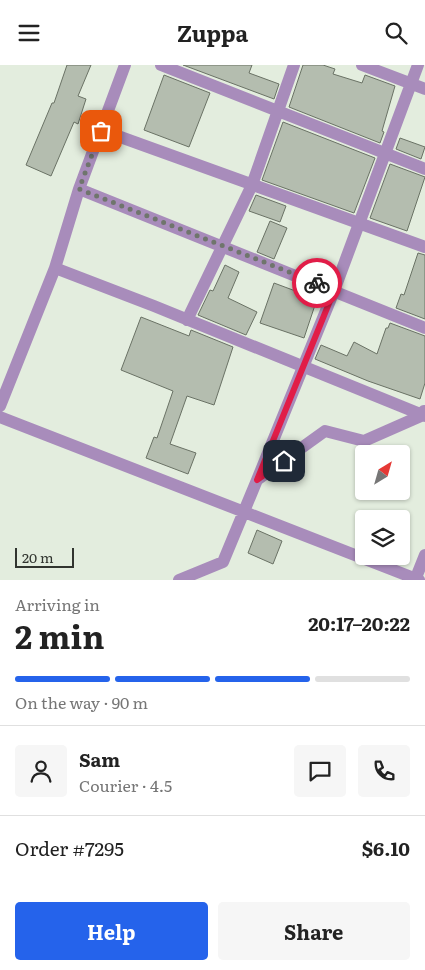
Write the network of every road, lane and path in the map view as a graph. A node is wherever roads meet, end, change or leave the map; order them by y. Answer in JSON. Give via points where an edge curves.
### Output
{"nodes":[{"id":1,"x":125,"y":65,"type":"edge"},
{"id":2,"x":161,"y":65,"type":"edge"},
{"id":3,"x":294,"y":65,"type":"edge"},
{"id":4,"x":362,"y":65,"type":"edge"},
{"id":5,"x":418,"y":65,"type":"edge"},
{"id":6,"x":411,"y":84,"type":"junction"},
{"id":7,"x":425,"y":89,"type":"edge"},
{"id":8,"x":278,"y":111,"type":"junction"},
{"id":9,"x":101,"y":131,"type":"junction"},
{"id":10,"x":386,"y":153,"type":"junction"},
{"id":11,"x":425,"y":169,"type":"edge"},
{"id":12,"x":252,"y":185,"type":"junction"},
{"id":13,"x":79,"y":189,"type":"junction"},
{"id":14,"x":360,"y":224,"type":"junction"},
{"id":15,"x":222,"y":246,"type":"junction"},
{"id":16,"x":425,"y":247,"type":"edge"},
{"id":17,"x":55,"y":268,"type":"junction"},
{"id":18,"x":334,"y":291,"type":"junction"},
{"id":19,"x":187,"y":320,"type":"junction"},
{"id":20,"x":425,"y":328,"type":"edge"},
{"id":21,"x":304,"y":367,"type":"junction"},
{"id":22,"x":0,"y":406,"type":"edge"},
{"id":23,"x":424,"y":413,"type":"edge"},
{"id":24,"x":0,"y":417,"type":"edge"},
{"id":25,"x":257,"y":480,"type":"junction"},
{"id":26,"x":244,"y":512,"type":"junction"},
{"id":27,"x":425,"y":555,"type":"edge"},
{"id":28,"x":417,"y":579,"type":"edge"},
{"id":29,"x":179,"y":580,"type":"edge"}],
"edges":[{"from":1,"to":9,"type":"street"},
{"from":2,"to":8,"type":"street"},
{"from":3,"to":8,"type":"street"},
{"from":4,"to":6,"type":"street"},
{"from":5,"to":6,"type":"street"},
{"from":6,"to":7,"type":"street"},
{"from":6,"to":10,"type":"street"},
{"from":8,"to":10,"type":"street"},
{"from":8,"to":12,"type":"street"},
{"from":9,"to":12,"type":"street"},
{"from":9,"to":13,"type":"street"},
{"from":10,"to":11,"type":"street"},
{"from":10,"to":14,"type":"street"},
{"from":12,"to":14,"type":"street"},
{"from":12,"to":15,"type":"street"},
{"from":13,"to":15,"type":"street"},
{"from":13,"to":17,"type":"street"},
{"from":14,"to":16,"type":"street"},
{"from":14,"to":18,"type":"street"},
{"from":15,"to":18,"type":"street"},
{"from":15,"to":19,"type":"street"},
{"from":17,"to":19,"type":"street"},
{"from":17,"to":22,"type":"street"},
{"from":18,"to":20,"type":"street"},
{"from":18,"to":21,"type":"street"},
{"from":19,"to":21,"type":"street"},
{"from":21,"to":23,"type":"street"},
{"from":21,"to":25,"type":"street"},
{"from":23,"to":25,"type":"street","via":[[364,441],[325,431]]},
{"from":24,"to":26,"type":"street"},
{"from":25,"to":26,"type":"street"},
{"from":26,"to":28,"type":"street"},
{"from":26,"to":29,"type":"street","via":[[223,561]]},
{"from":27,"to":28,"type":"street"}]}
